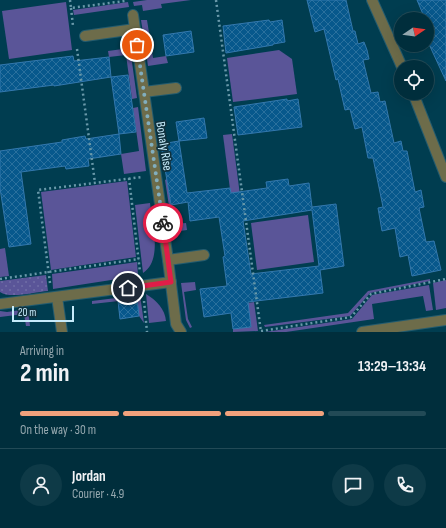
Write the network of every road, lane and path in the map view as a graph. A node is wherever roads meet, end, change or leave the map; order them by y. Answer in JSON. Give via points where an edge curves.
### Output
{"nodes":[{"id":1,"x":70,"y":0,"type":"edge"},
{"id":2,"x":129,"y":0,"type":"edge"},
{"id":3,"x":216,"y":0,"type":"edge"},
{"id":4,"x":372,"y":0,"type":"edge"},
{"id":5,"x":71,"y":8,"type":"junction"},
{"id":6,"x":133,"y":14,"type":"dead end"},
{"id":7,"x":135,"y":29,"type":"junction"},
{"id":8,"x":74,"y":30,"type":"dead end"},
{"id":9,"x":85,"y":36,"type":"dead end"},
{"id":10,"x":76,"y":44,"type":"dead end"},
{"id":11,"x":399,"y":60,"type":"edge"},
{"id":12,"x":176,"y":88,"type":"dead end"},
{"id":13,"x":144,"y":92,"type":"junction"},
{"id":14,"x":416,"y":100,"type":"edge"},
{"id":15,"x":156,"y":175,"type":"junction"},
{"id":16,"x":446,"y":177,"type":"edge"},
{"id":17,"x":130,"y":178,"type":"junction"},
{"id":18,"x":95,"y":183,"type":"junction"},
{"id":19,"x":204,"y":255,"type":"dead end"},
{"id":20,"x":139,"y":259,"type":"junction"},
{"id":21,"x":168,"y":260,"type":"junction"},
{"id":22,"x":49,"y":272,"type":"junction"},
{"id":23,"x":0,"y":279,"type":"edge"},
{"id":24,"x":446,"y":279,"type":"edge"},
{"id":25,"x":171,"y":282,"type":"junction"},
{"id":26,"x":142,"y":286,"type":"junction"},
{"id":27,"x":54,"y":297,"type":"junction"},
{"id":28,"x":0,"y":304,"type":"edge"},
{"id":29,"x":446,"y":320,"type":"edge"},
{"id":30,"x":399,"y":329,"type":"edge"},
{"id":31,"x":261,"y":331,"type":"edge"},
{"id":32,"x":62,"y":332,"type":"edge"},
{"id":33,"x":147,"y":332,"type":"edge"},
{"id":34,"x":180,"y":332,"type":"edge"},
{"id":35,"x":362,"y":332,"type":"edge"}],
"edges":[{"from":1,"to":5,"type":"path"},
{"from":2,"to":5,"type":"path"},
{"from":3,"to":31,"type":"path"},
{"from":4,"to":11,"type":"street"},
{"from":5,"to":8,"type":"path"},
{"from":6,"to":7,"type":"street","name":"Bonaly Rise"},
{"from":7,"to":9,"type":"street"},
{"from":7,"to":13,"type":"street","name":"Bonaly Rise"},
{"from":10,"to":18,"type":"path"},
{"from":12,"to":13,"type":"street"},
{"from":13,"to":15,"type":"street","name":"Bonaly Rise"},
{"from":14,"to":16,"type":"street"},
{"from":15,"to":17,"type":"path"},
{"from":15,"to":21,"type":"street","name":"Bonaly Rise"},
{"from":17,"to":18,"type":"path"},
{"from":17,"to":20,"type":"path"},
{"from":18,"to":22,"type":"path","via":[[38,190]]},
{"from":19,"to":21,"type":"street"},
{"from":20,"to":22,"type":"path"},
{"from":20,"to":26,"type":"path"},
{"from":21,"to":25,"type":"street","name":"Bonaly Rise"},
{"from":22,"to":23,"type":"path"},
{"from":22,"to":27,"type":"path"},
{"from":24,"to":31,"type":"path","via":[[370,294],[351,317]]},
{"from":25,"to":26,"type":"street"},
{"from":25,"to":34,"type":"street","name":"Bonaly Rise","via":[[176,324]]},
{"from":26,"to":27,"type":"street"},
{"from":26,"to":33,"type":"path"},
{"from":27,"to":28,"type":"street"},
{"from":27,"to":32,"type":"street"},
{"from":29,"to":30,"type":"street"},
{"from":30,"to":35,"type":"street"}]}
